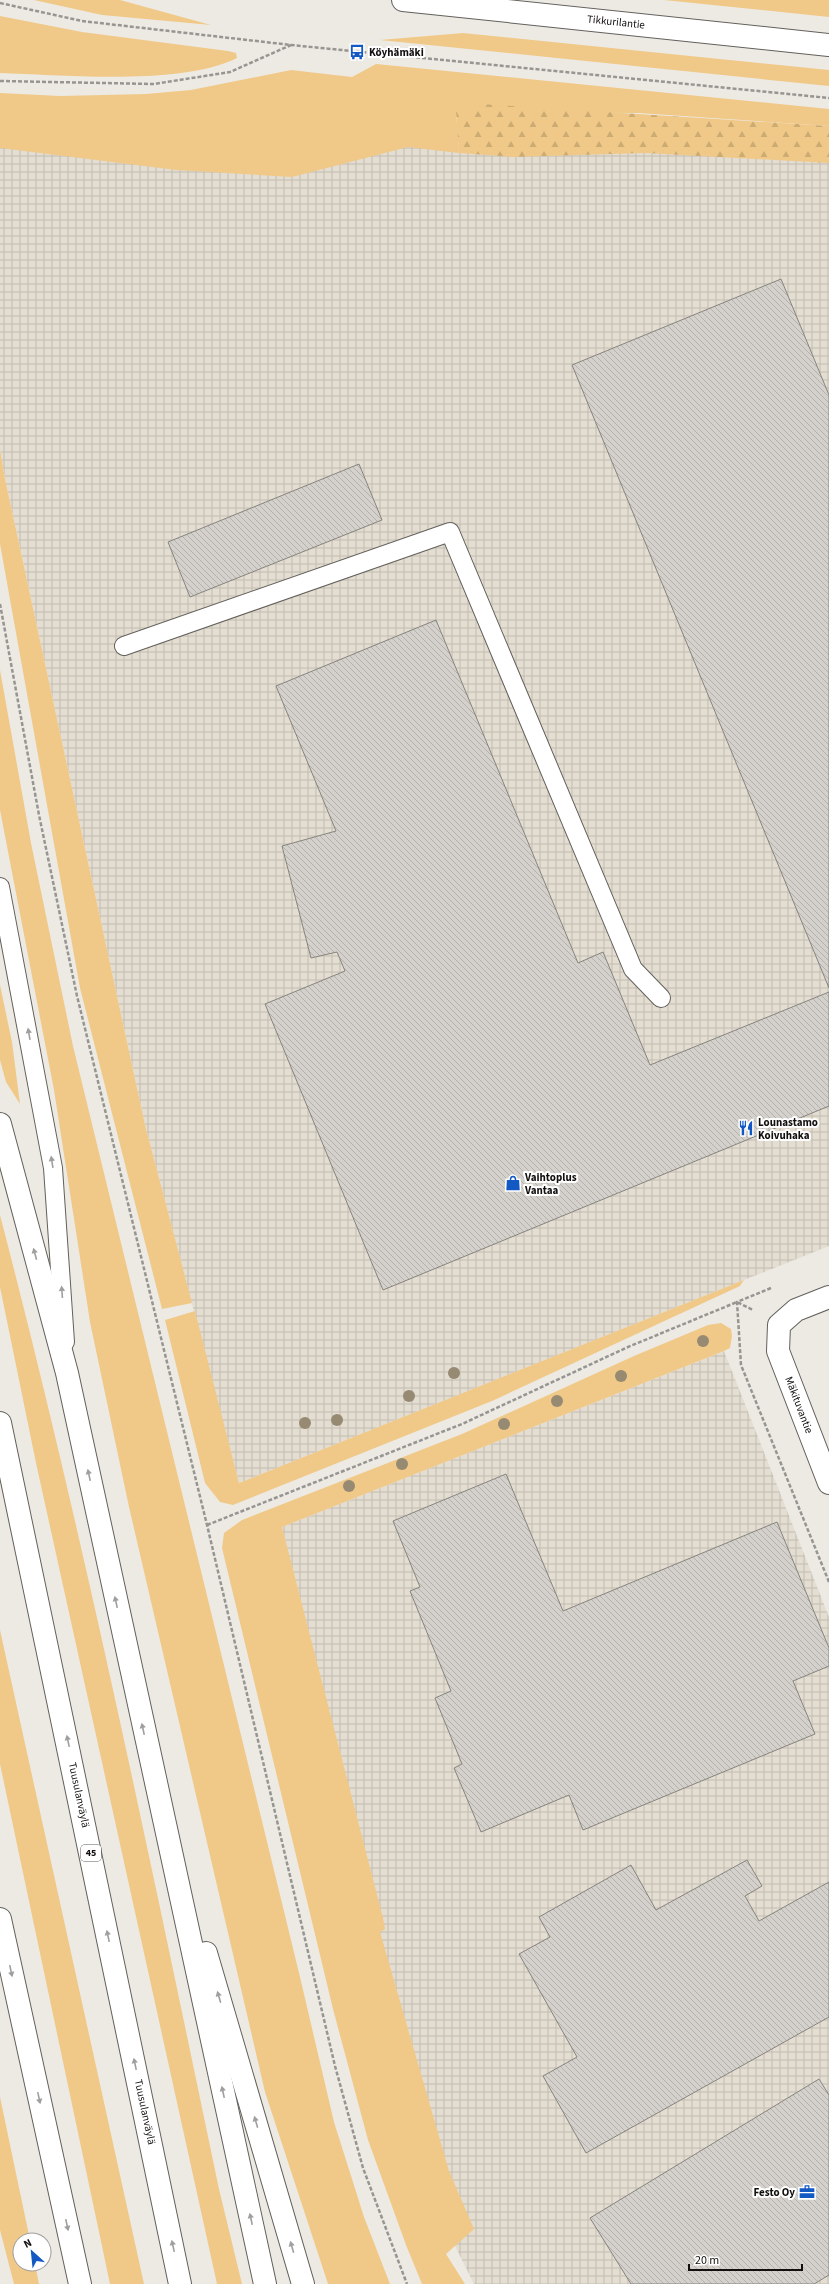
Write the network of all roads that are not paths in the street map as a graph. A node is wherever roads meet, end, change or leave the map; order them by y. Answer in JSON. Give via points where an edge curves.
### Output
{"nodes":[{"id":1,"x":403,"y":0,"type":"edge"},
{"id":2,"x":829,"y":45,"type":"edge"},
{"id":3,"x":124,"y":646,"type":"dead end"},
{"id":4,"x":0,"y":888,"type":"edge"},
{"id":5,"x":661,"y":998,"type":"dead end"},
{"id":6,"x":0,"y":1124,"type":"edge"},
{"id":7,"x":829,"y":1297,"type":"edge"},
{"id":8,"x":68,"y":1373,"type":"junction"},
{"id":9,"x":0,"y":1423,"type":"edge"},
{"id":10,"x":829,"y":1482,"type":"edge"},
{"id":11,"x":152,"y":1768,"type":"junction"},
{"id":12,"x":0,"y":1919,"type":"edge"},
{"id":13,"x":80,"y":2284,"type":"edge"},
{"id":14,"x":180,"y":2284,"type":"edge"},
{"id":15,"x":265,"y":2284,"type":"edge"},
{"id":16,"x":303,"y":2284,"type":"edge"}],
"edges":[{"from":1,"to":2,"type":"main road","name":"Tikkurilantie"},
{"from":3,"to":5,"type":"lane","via":[[450,532],[633,969]]},
{"from":8,"to":4,"type":"lane","one_way":true,"via":[[53,1168]]},
{"from":8,"to":6,"type":"main road","one_way":true},
{"from":7,"to":10,"type":"main road","name":"Mäkituvantie","via":[[796,1310],[780,1325],[778,1351]]},
{"from":11,"to":8,"type":"main road","one_way":true},
{"from":14,"to":9,"type":"main road","name":"Tuusulanväylä","number":"45","one_way":true},
{"from":15,"to":11,"type":"main road","one_way":true},
{"from":16,"to":11,"type":"main road","one_way":true},
{"from":12,"to":13,"type":"main road","one_way":true}]}
